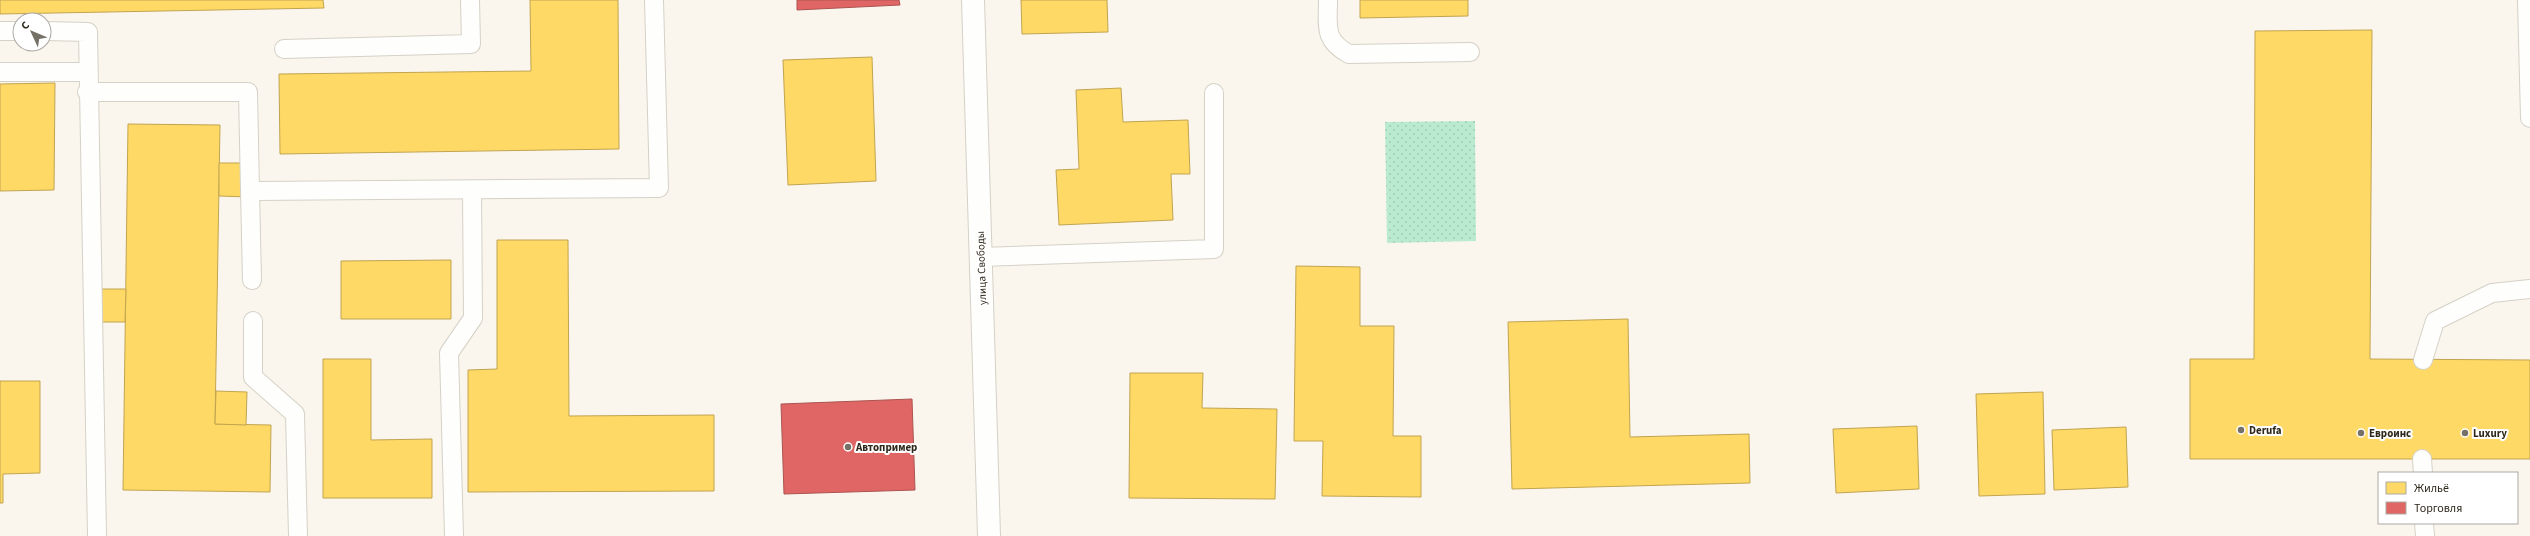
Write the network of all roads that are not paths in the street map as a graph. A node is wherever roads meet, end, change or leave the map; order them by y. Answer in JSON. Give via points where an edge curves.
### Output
{"nodes":[{"id":1,"x":470,"y":0,"type":"edge"},
{"id":2,"x":654,"y":0,"type":"edge"},
{"id":3,"x":973,"y":0,"type":"edge"},
{"id":4,"x":1328,"y":0,"type":"edge"},
{"id":5,"x":2527,"y":0,"type":"edge"},
{"id":6,"x":0,"y":31,"type":"edge"},
{"id":7,"x":12,"y":31,"type":"edge"},
{"id":8,"x":52,"y":31,"type":"edge"},
{"id":9,"x":284,"y":49,"type":"dead end"},
{"id":10,"x":1470,"y":52,"type":"dead end"},
{"id":11,"x":0,"y":72,"type":"edge"},
{"id":12,"x":87,"y":72,"type":"junction"},
{"id":13,"x":87,"y":92,"type":"junction"},
{"id":14,"x":1214,"y":93,"type":"dead end"},
{"id":15,"x":2530,"y":118,"type":"edge"},
{"id":16,"x":472,"y":190,"type":"junction"},
{"id":17,"x":250,"y":191,"type":"junction"},
{"id":18,"x":980,"y":257,"type":"junction"},
{"id":19,"x":252,"y":280,"type":"dead end"},
{"id":20,"x":2530,"y":289,"type":"edge"},
{"id":21,"x":253,"y":321,"type":"dead end"},
{"id":22,"x":2423,"y":360,"type":"dead end"},
{"id":23,"x":2424,"y":524,"type":"edge"},
{"id":24,"x":97,"y":536,"type":"edge"},
{"id":25,"x":298,"y":536,"type":"edge"},
{"id":26,"x":454,"y":536,"type":"edge"},
{"id":27,"x":989,"y":536,"type":"edge"},
{"id":28,"x":2424,"y":536,"type":"edge"}],
"edges":[{"from":1,"to":9,"type":"lane","via":[[471,44]]},
{"from":2,"to":16,"type":"lane","via":[[659,188]]},
{"from":3,"to":18,"type":"street","name":"улица Свободы"},
{"from":4,"to":10,"type":"lane","via":[[1328,33],[1335,47],[1349,54]]},
{"from":5,"to":15,"type":"lane"},
{"from":6,"to":7,"type":"lane"},
{"from":8,"to":12,"type":"lane","via":[[88,32]]},
{"from":11,"to":12,"type":"lane"},
{"from":12,"to":13,"type":"lane"},
{"from":13,"to":17,"type":"lane","via":[[248,92]]},
{"from":13,"to":24,"type":"lane"},
{"from":14,"to":18,"type":"lane","via":[[1214,249]]},
{"from":16,"to":17,"type":"lane"},
{"from":16,"to":26,"type":"lane","via":[[473,318],[449,353]]},
{"from":17,"to":19,"type":"lane"},
{"from":18,"to":27,"type":"street","name":"улица Свободы"},
{"from":20,"to":22,"type":"lane","via":[[2492,293],[2435,321]]},
{"from":21,"to":25,"type":"lane","via":[[253,376],[295,414]]},
{"from":23,"to":28,"type":"lane"}]}
